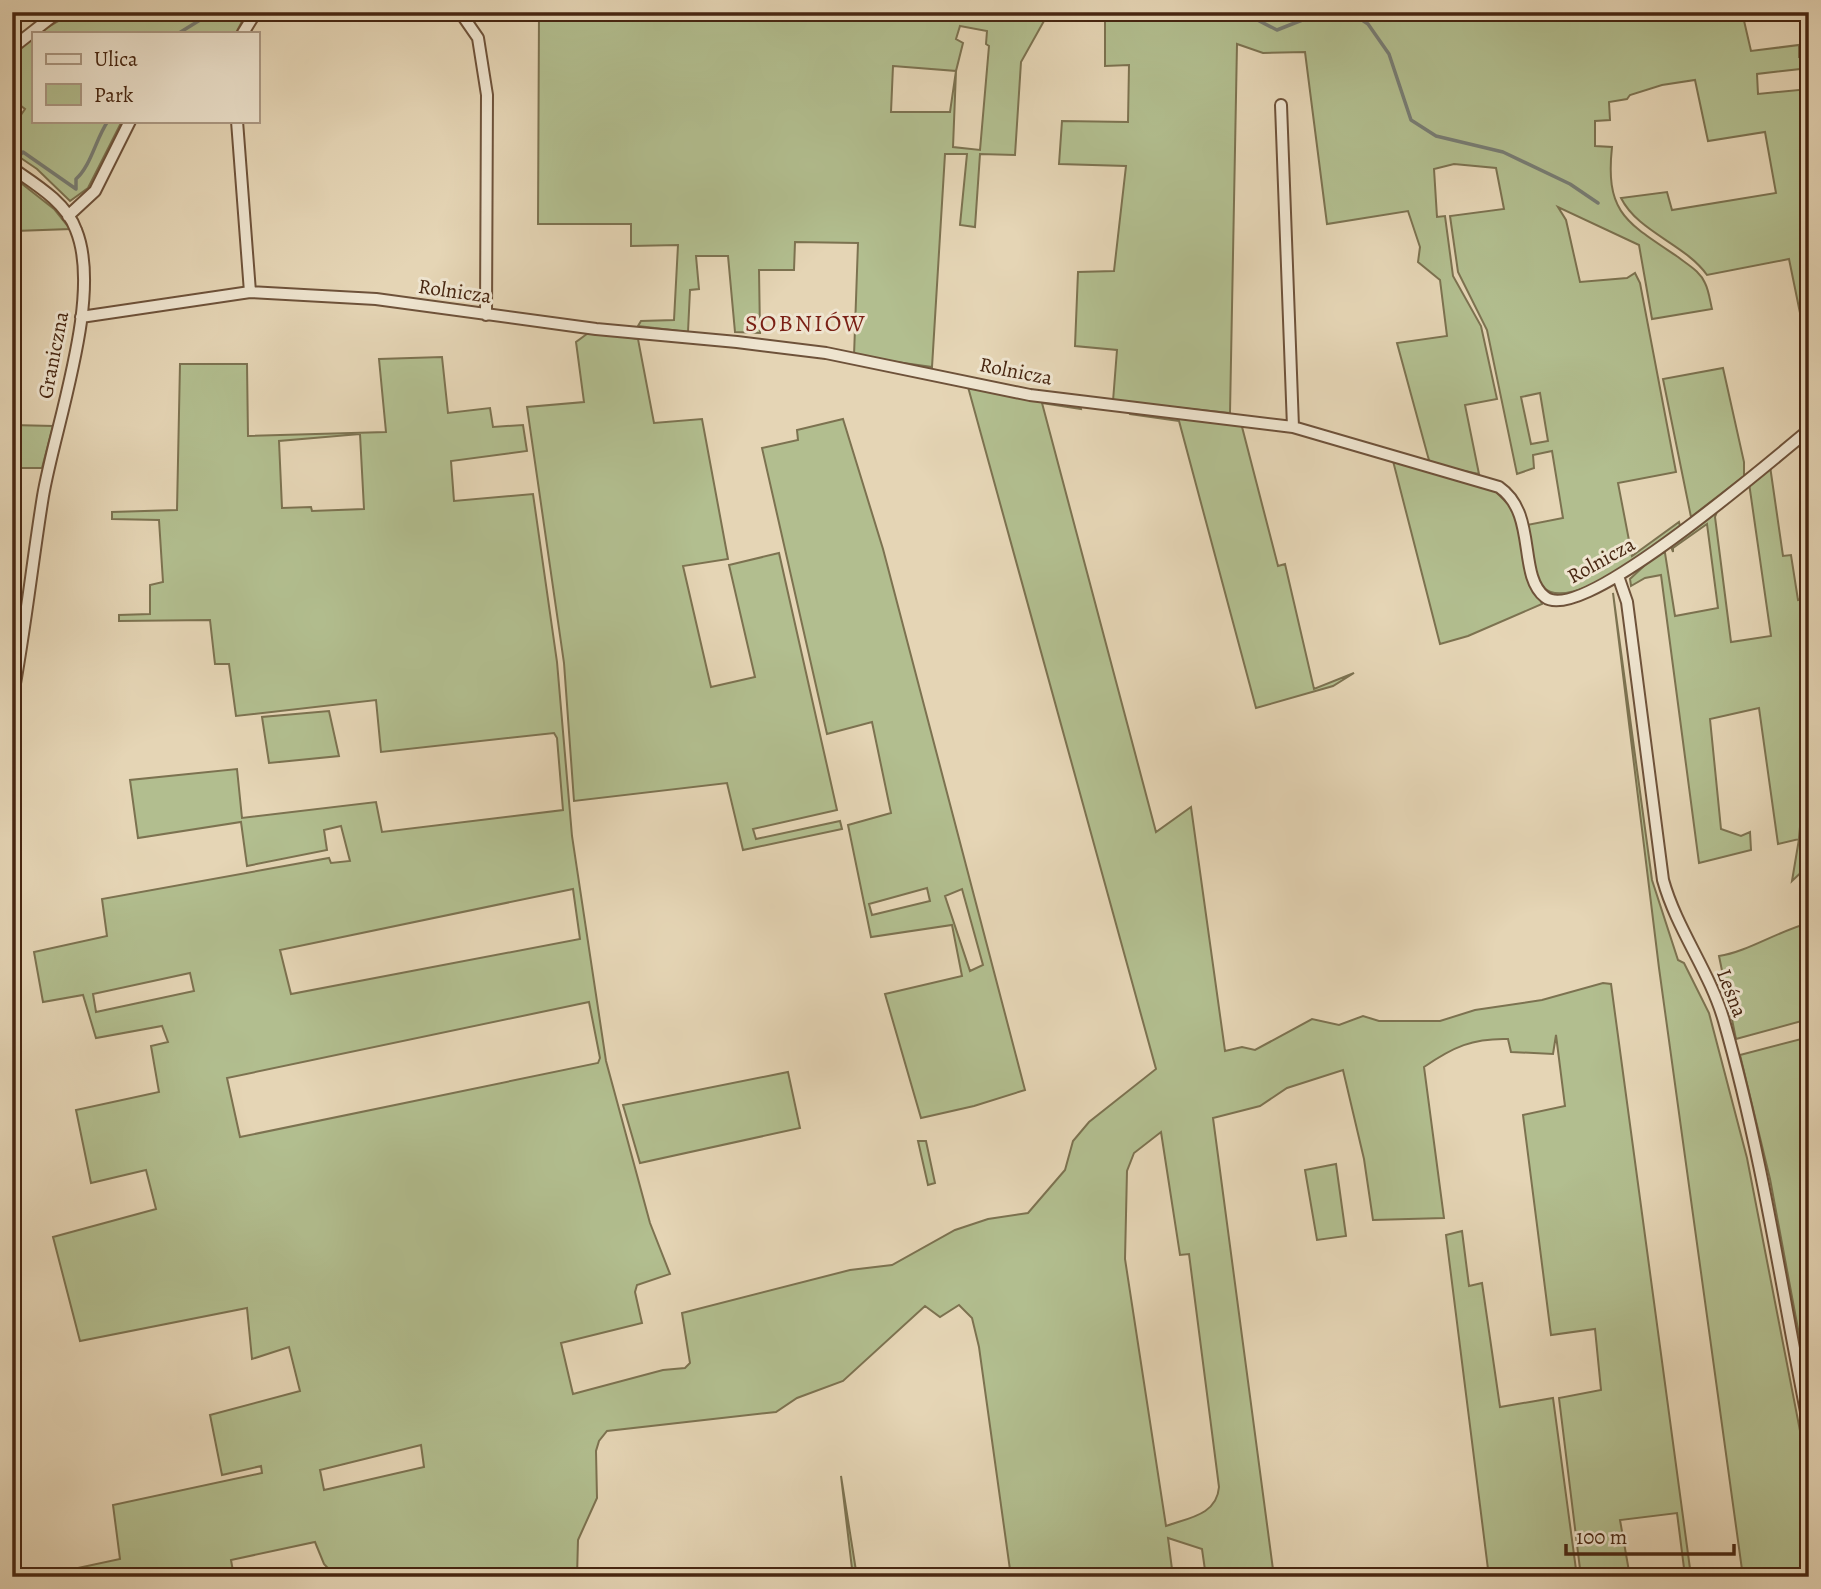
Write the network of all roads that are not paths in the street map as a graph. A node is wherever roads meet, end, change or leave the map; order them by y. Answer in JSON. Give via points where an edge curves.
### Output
{"nodes":[{"id":1,"x":58,"y":12,"type":"edge"},
{"id":2,"x":256,"y":12,"type":"edge"},
{"id":3,"x":460,"y":12,"type":"edge"},
{"id":4,"x":32,"y":32,"type":"edge"},
{"id":5,"x":32,"y":32,"type":"edge"},
{"id":6,"x":244,"y":32,"type":"edge"},
{"id":7,"x":12,"y":48,"type":"edge"},
{"id":8,"x":1281,"y":105,"type":"dead end"},
{"id":9,"x":130,"y":122,"type":"edge"},
{"id":10,"x":237,"y":122,"type":"edge"},
{"id":11,"x":12,"y":168,"type":"edge"},
{"id":12,"x":68,"y":216,"type":"junction"},
{"id":13,"x":250,"y":292,"type":"junction"},
{"id":14,"x":486,"y":315,"type":"junction"},
{"id":15,"x":81,"y":317,"type":"junction"},
{"id":16,"x":1293,"y":427,"type":"junction"},
{"id":17,"x":1809,"y":430,"type":"edge"},
{"id":18,"x":1618,"y":576,"type":"junction"},
{"id":19,"x":12,"y":700,"type":"edge"},
{"id":20,"x":1809,"y":1427,"type":"edge"}],
"edges":[{"from":1,"to":5,"type":"street"},
{"from":2,"to":6,"type":"street"},
{"from":3,"to":14,"type":"street","via":[[478,38],[488,96]]},
{"from":4,"to":7,"type":"street"},
{"from":8,"to":16,"type":"street"},
{"from":9,"to":12,"type":"street","via":[[95,191]]},
{"from":10,"to":13,"type":"street"},
{"from":11,"to":12,"type":"street","name":"Graniczna"},
{"from":12,"to":15,"type":"street","name":"Graniczna","via":[[82,253]]},
{"from":13,"to":14,"type":"street","name":"Rolnicza","via":[[376,299]]},
{"from":13,"to":15,"type":"street","name":"Rolnicza"},
{"from":14,"to":16,"type":"street","name":"Rolnicza","via":[[815,352],[1030,395]]},
{"from":15,"to":19,"type":"street","name":"Graniczna","via":[[44,493]]},
{"from":16,"to":18,"type":"street","name":"Rolnicza","via":[[1499,487],[1518,509],[1536,586],[1550,600],[1568,600]]},
{"from":17,"to":18,"type":"street","name":"Rolnicza"},
{"from":18,"to":20,"type":"street","name":"Leśna","via":[[1627,602],[1663,880],[1724,1021],[1758,1161]]}]}
